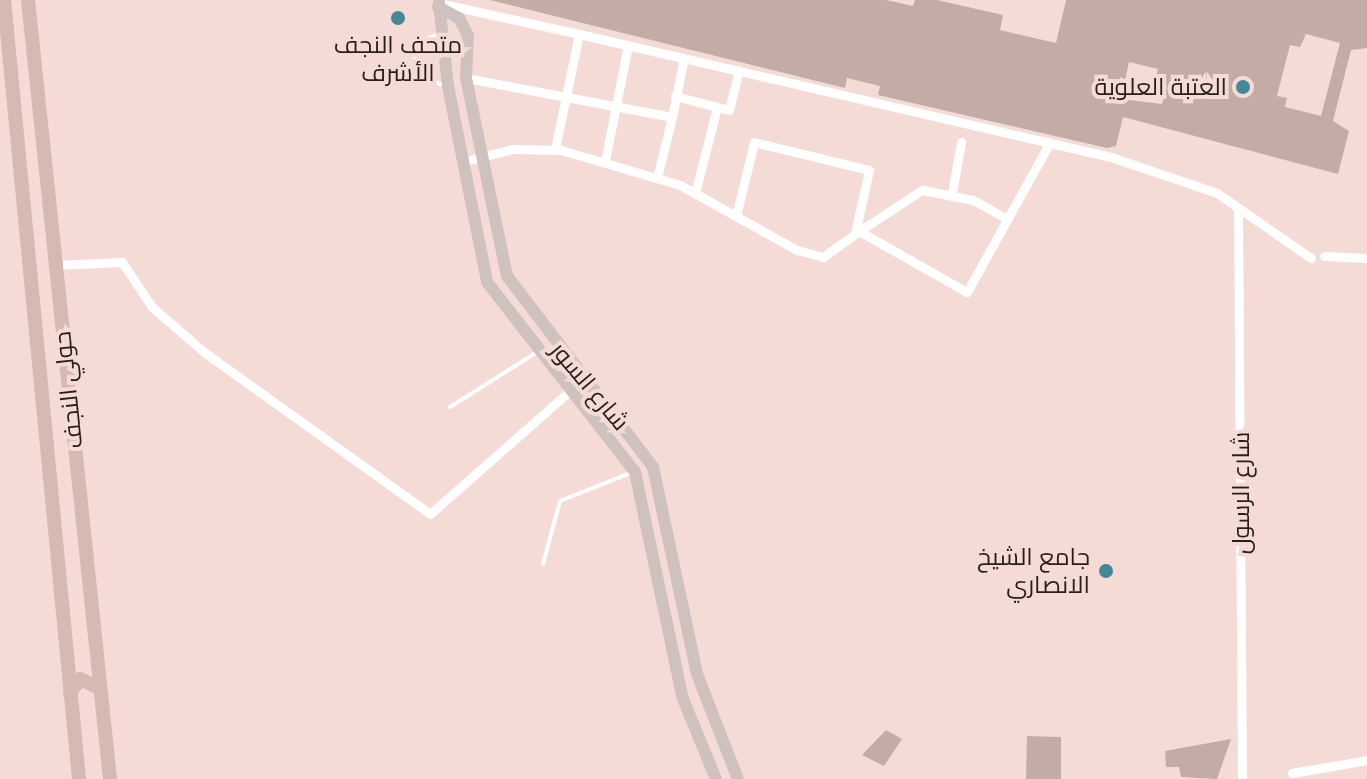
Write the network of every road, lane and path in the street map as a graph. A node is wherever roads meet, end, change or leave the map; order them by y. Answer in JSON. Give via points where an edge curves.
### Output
{"nodes":[{"id":1,"x":4,"y":0,"type":"edge"},
{"id":2,"x":28,"y":0,"type":"edge"},
{"id":3,"x":439,"y":3,"type":"edge"},
{"id":4,"x":442,"y":33,"type":"junction"},
{"id":5,"x":579,"y":34,"type":"junction"},
{"id":6,"x":4,"y":41,"type":"edge"},
{"id":7,"x":628,"y":45,"type":"junction"},
{"id":8,"x":684,"y":58,"type":"junction"},
{"id":9,"x":739,"y":70,"type":"junction"},
{"id":10,"x":466,"y":78,"type":"junction"},
{"id":11,"x":448,"y":86,"type":"junction"},
{"id":12,"x":37,"y":93,"type":"junction"},
{"id":13,"x":13,"y":96,"type":"junction"},
{"id":14,"x":675,"y":96,"type":"junction"},
{"id":15,"x":566,"y":97,"type":"junction"},
{"id":16,"x":616,"y":107,"type":"junction"},
{"id":17,"x":717,"y":107,"type":"junction"},
{"id":18,"x":672,"y":117,"type":"junction"},
{"id":19,"x":17,"y":137,"type":"junction"},
{"id":20,"x":42,"y":138,"type":"junction"},
{"id":21,"x":961,"y":142,"type":"dead end"},
{"id":22,"x":1050,"y":142,"type":"junction"},
{"id":23,"x":555,"y":149,"type":"junction"},
{"id":24,"x":480,"y":156,"type":"junction"},
{"id":25,"x":605,"y":161,"type":"junction"},
{"id":26,"x":461,"y":162,"type":"junction"},
{"id":27,"x":657,"y":178,"type":"junction"},
{"id":28,"x":695,"y":193,"type":"junction"},
{"id":29,"x":952,"y":193,"type":"junction"},
{"id":30,"x":1238,"y":208,"type":"junction"},
{"id":31,"x":736,"y":216,"type":"junction"},
{"id":32,"x":1006,"y":218,"type":"junction"},
{"id":33,"x":857,"y":232,"type":"junction"},
{"id":34,"x":1324,"y":256,"type":"dead end"},
{"id":35,"x":1311,"y":258,"type":"dead end"},
{"id":36,"x":1367,"y":258,"type":"edge"},
{"id":37,"x":55,"y":265,"type":"junction"},
{"id":38,"x":537,"y":352,"type":"junction"},
{"id":39,"x":584,"y":378,"type":"junction"},
{"id":40,"x":570,"y":391,"type":"junction"},
{"id":41,"x":450,"y":407,"type":"dead end"},
{"id":42,"x":635,"y":472,"type":"junction"},
{"id":43,"x":543,"y":564,"type":"dead end"},
{"id":44,"x":94,"y":647,"type":"junction"},
{"id":45,"x":65,"y":650,"type":"junction"},
{"id":46,"x":99,"y":688,"type":"junction"},
{"id":47,"x":70,"y":693,"type":"junction"},
{"id":48,"x":1367,"y":760,"type":"edge"},
{"id":49,"x":1292,"y":773,"type":"dead end"},
{"id":50,"x":79,"y":779,"type":"edge"},
{"id":51,"x":110,"y":779,"type":"edge"},
{"id":52,"x":716,"y":779,"type":"edge"},
{"id":53,"x":738,"y":779,"type":"edge"},
{"id":54,"x":1242,"y":779,"type":"edge"}],
"edges":[{"from":1,"to":6,"type":"main road"},
{"from":2,"to":12,"type":"main road","name":"حولي النجف"},
{"from":3,"to":4,"type":"main road","name":"شارع السور"},
{"from":3,"to":5,"type":"street"},
{"from":3,"to":10,"type":"main road","name":"شارع السور","via":[[467,30]]},
{"from":4,"to":11,"type":"main road","name":"شارع السور"},
{"from":4,"to":11,"type":"lane","via":[[419,42],[414,63],[423,78]]},
{"from":5,"to":7,"type":"street"},
{"from":5,"to":15,"type":"street"},
{"from":6,"to":13,"type":"main road"},
{"from":7,"to":8,"type":"street"},
{"from":7,"to":16,"type":"street"},
{"from":8,"to":9,"type":"street"},
{"from":8,"to":14,"type":"street"},
{"from":9,"to":17,"type":"street","via":[[729,110]]},
{"from":9,"to":22,"type":"street"},
{"from":10,"to":15,"type":"street"},
{"from":10,"to":24,"type":"main road","name":"شارع السور"},
{"from":11,"to":26,"type":"main road","name":"شارع السور"},
{"from":12,"to":13,"type":"main road","via":[[26,103]]},
{"from":12,"to":20,"type":"main road","name":"حولي النجف"},
{"from":13,"to":19,"type":"main road"},
{"from":14,"to":17,"type":"street"},
{"from":14,"to":18,"type":"street"},
{"from":15,"to":16,"type":"street"},
{"from":15,"to":23,"type":"street"},
{"from":16,"to":18,"type":"street"},
{"from":16,"to":25,"type":"street"},
{"from":17,"to":28,"type":"street"},
{"from":18,"to":27,"type":"street"},
{"from":19,"to":20,"type":"main road","via":[[30,128]]},
{"from":19,"to":45,"type":"main road"},
{"from":20,"to":37,"type":"main road","name":"حولي النجف"},
{"from":21,"to":29,"type":"street"},
{"from":22,"to":30,"type":"street","via":[[1217,193]]},
{"from":22,"to":32,"type":"street","via":[[1032,186]]},
{"from":23,"to":24,"type":"street"},
{"from":23,"to":25,"type":"street"},
{"from":24,"to":26,"type":"street"},
{"from":24,"to":39,"type":"main road","name":"شارع السور","via":[[514,293]]},
{"from":25,"to":27,"type":"street"},
{"from":26,"to":38,"type":"main road","name":"شارع السور","via":[[487,282]]},
{"from":27,"to":28,"type":"street"},
{"from":28,"to":31,"type":"street"},
{"from":29,"to":32,"type":"street"},
{"from":29,"to":33,"type":"street","via":[[912,194]]},
{"from":30,"to":35,"type":"street"},
{"from":30,"to":54,"type":"street","name":"شارع الرسول"},
{"from":31,"to":33,"type":"street","via":[[823,257]]},
{"from":31,"to":33,"type":"street","via":[[754,142],[869,170]]},
{"from":32,"to":33,"type":"street","via":[[967,292]]},
{"from":34,"to":36,"type":"street"},
{"from":37,"to":40,"type":"street","via":[[122,262],[152,307],[204,352],[430,514]]},
{"from":37,"to":44,"type":"main road","name":"حولي النجف"},
{"from":38,"to":40,"type":"main road","name":"شارع السور"},
{"from":38,"to":41,"type":"lane"},
{"from":39,"to":40,"type":"street"},
{"from":39,"to":53,"type":"main road","name":"شارع السور","via":[[656,474],[697,674]]},
{"from":40,"to":42,"type":"main road","name":"شارع السور"},
{"from":42,"to":43,"type":"lane","via":[[560,501]]},
{"from":42,"to":52,"type":"main road","name":"شارع السور","via":[[680,689]]},
{"from":44,"to":45,"type":"main road","via":[[79,661]]},
{"from":44,"to":46,"type":"main road","name":"حولي النجف"},
{"from":45,"to":47,"type":"main road"},
{"from":46,"to":47,"type":"main road","via":[[80,679]]},
{"from":46,"to":51,"type":"main road","name":"حولي النجف"},
{"from":47,"to":50,"type":"main road"},
{"from":48,"to":49,"type":"street"}]}
